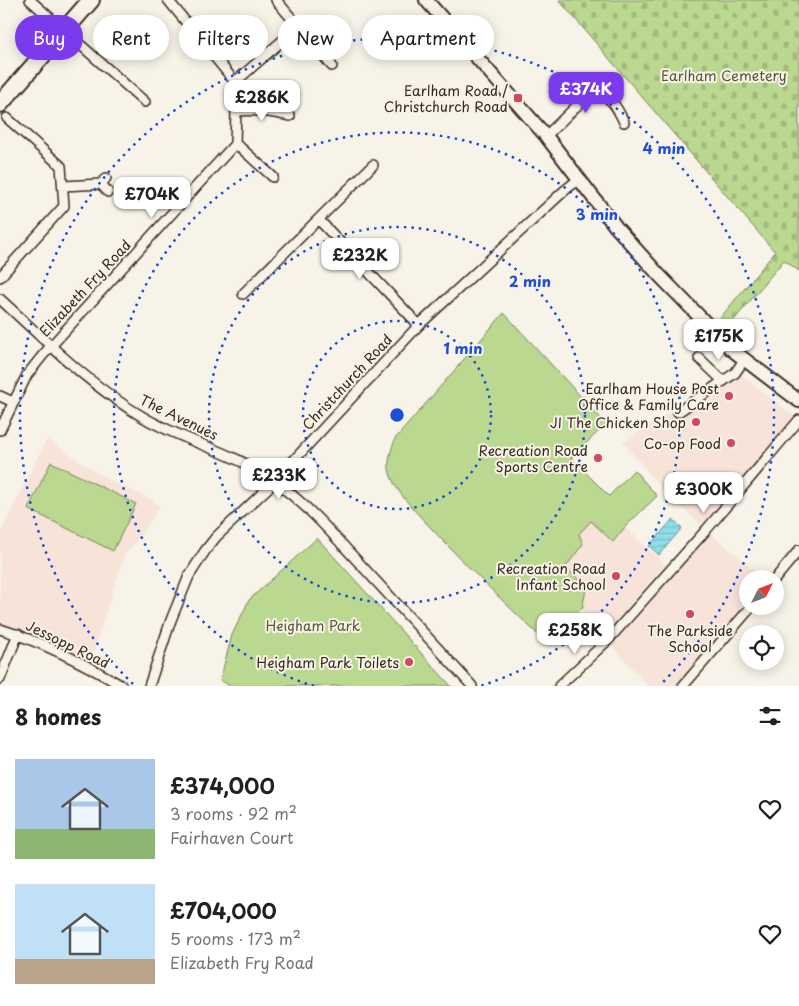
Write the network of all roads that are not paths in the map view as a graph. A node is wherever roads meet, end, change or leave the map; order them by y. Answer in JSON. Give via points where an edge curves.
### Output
{"nodes":[{"id":1,"x":30,"y":0,"type":"edge"},
{"id":2,"x":91,"y":0,"type":"edge"},
{"id":3,"x":168,"y":0,"type":"edge"},
{"id":4,"x":276,"y":0,"type":"edge"},
{"id":5,"x":426,"y":0,"type":"edge"},
{"id":6,"x":47,"y":15,"type":"edge"},
{"id":7,"x":78,"y":15,"type":"edge"},
{"id":8,"x":288,"y":15,"type":"edge"},
{"id":9,"x":278,"y":44,"type":"edge"},
{"id":10,"x":83,"y":47,"type":"edge"},
{"id":11,"x":42,"y":60,"type":"edge"},
{"id":12,"x":327,"y":60,"type":"edge"},
{"id":13,"x":332,"y":66,"type":"dead end"},
{"id":14,"x":235,"y":82,"type":"junction"},
{"id":15,"x":146,"y":102,"type":"dead end"},
{"id":16,"x":4,"y":111,"type":"edge"},
{"id":17,"x":236,"y":111,"type":"junction"},
{"id":18,"x":290,"y":116,"type":"dead end"},
{"id":19,"x":624,"y":122,"type":"dead end"},
{"id":20,"x":546,"y":136,"type":"junction"},
{"id":21,"x":234,"y":144,"type":"junction"},
{"id":22,"x":373,"y":165,"type":"dead end"},
{"id":23,"x":273,"y":177,"type":"dead end"},
{"id":24,"x":579,"y":179,"type":"junction"},
{"id":25,"x":64,"y":186,"type":"junction"},
{"id":26,"x":108,"y":192,"type":"dead end"},
{"id":27,"x":319,"y":220,"type":"junction"},
{"id":28,"x":0,"y":277,"type":"edge"},
{"id":29,"x":243,"y":294,"type":"dead end"},
{"id":30,"x":0,"y":299,"type":"edge"},
{"id":31,"x":419,"y":324,"type":"junction"},
{"id":32,"x":52,"y":346,"type":"junction"},
{"id":33,"x":699,"y":358,"type":"dead end"},
{"id":34,"x":744,"y":360,"type":"junction"},
{"id":35,"x":723,"y":381,"type":"junction"},
{"id":36,"x":0,"y":396,"type":"edge"},
{"id":37,"x":799,"y":401,"type":"edge"},
{"id":38,"x":13,"y":402,"type":"junction"},
{"id":39,"x":678,"y":412,"type":"dead end"},
{"id":40,"x":799,"y":420,"type":"edge"},
{"id":41,"x":0,"y":430,"type":"edge"},
{"id":42,"x":274,"y":481,"type":"junction"},
{"id":43,"x":799,"y":550,"type":"edge"},
{"id":44,"x":782,"y":570,"type":"edge"},
{"id":45,"x":744,"y":615,"type":"edge"},
{"id":46,"x":0,"y":629,"type":"edge"},
{"id":47,"x":18,"y":634,"type":"junction"},
{"id":48,"x":0,"y":679,"type":"edge"},
{"id":49,"x":122,"y":686,"type":"edge"},
{"id":50,"x":149,"y":686,"type":"edge"},
{"id":51,"x":472,"y":686,"type":"edge"},
{"id":52,"x":559,"y":686,"type":"edge"},
{"id":53,"x":682,"y":686,"type":"edge"}],
"edges":[{"from":1,"to":6,"type":"street"},
{"from":2,"to":7,"type":"highway"},
{"from":3,"to":14,"type":"street"},
{"from":4,"to":8,"type":"street"},
{"from":5,"to":20,"type":"main road"},
{"from":9,"to":14,"type":"street"},
{"from":10,"to":15,"type":"street"},
{"from":11,"to":16,"type":"highway"},
{"from":12,"to":13,"type":"street"},
{"from":14,"to":17,"type":"street"},
{"from":16,"to":25,"type":"street","via":[[61,166]]},
{"from":17,"to":18,"type":"street","via":[[268,111]]},
{"from":17,"to":21,"type":"street"},
{"from":19,"to":20,"type":"street","via":[[617,106],[594,89]]},
{"from":20,"to":24,"type":"main road"},
{"from":21,"to":23,"type":"street"},
{"from":21,"to":32,"type":"street","name":"Elizabeth Fry Road"},
{"from":22,"to":27,"type":"street"},
{"from":24,"to":31,"type":"street","name":"Christchurch Road"},
{"from":24,"to":34,"type":"main road","via":[[659,275]]},
{"from":25,"to":26,"type":"street","via":[[103,181]]},
{"from":25,"to":28,"type":"street","via":[[64,206]]},
{"from":27,"to":29,"type":"street"},
{"from":27,"to":31,"type":"street"},
{"from":30,"to":32,"type":"street","name":"The Avenues"},
{"from":31,"to":42,"type":"street","name":"Christchurch Road"},
{"from":32,"to":38,"type":"street","name":"Elizabeth Fry Road","via":[[27,375]]},
{"from":32,"to":42,"type":"street","name":"The Avenues","via":[[103,390],[143,418],[228,455]]},
{"from":33,"to":35,"type":"street"},
{"from":34,"to":35,"type":"street","via":[[735,373]]},
{"from":34,"to":37,"type":"main road"},
{"from":35,"to":39,"type":"street"},
{"from":36,"to":38,"type":"street"},
{"from":38,"to":41,"type":"street","name":"Elizabeth Fry Road"},
{"from":40,"to":52,"type":"street","via":[[608,640]]},
{"from":42,"to":50,"type":"street","name":"Christchurch Road","via":[[226,526],[200,558],[171,620]]},
{"from":42,"to":51,"type":"street","name":"The Avenues","via":[[336,538]]},
{"from":43,"to":44,"type":"street"},
{"from":45,"to":53,"type":"street"},
{"from":46,"to":47,"type":"street","name":"Jessopp Road"},
{"from":47,"to":48,"type":"street"},
{"from":47,"to":49,"type":"street","name":"Jessopp Road"}]}
